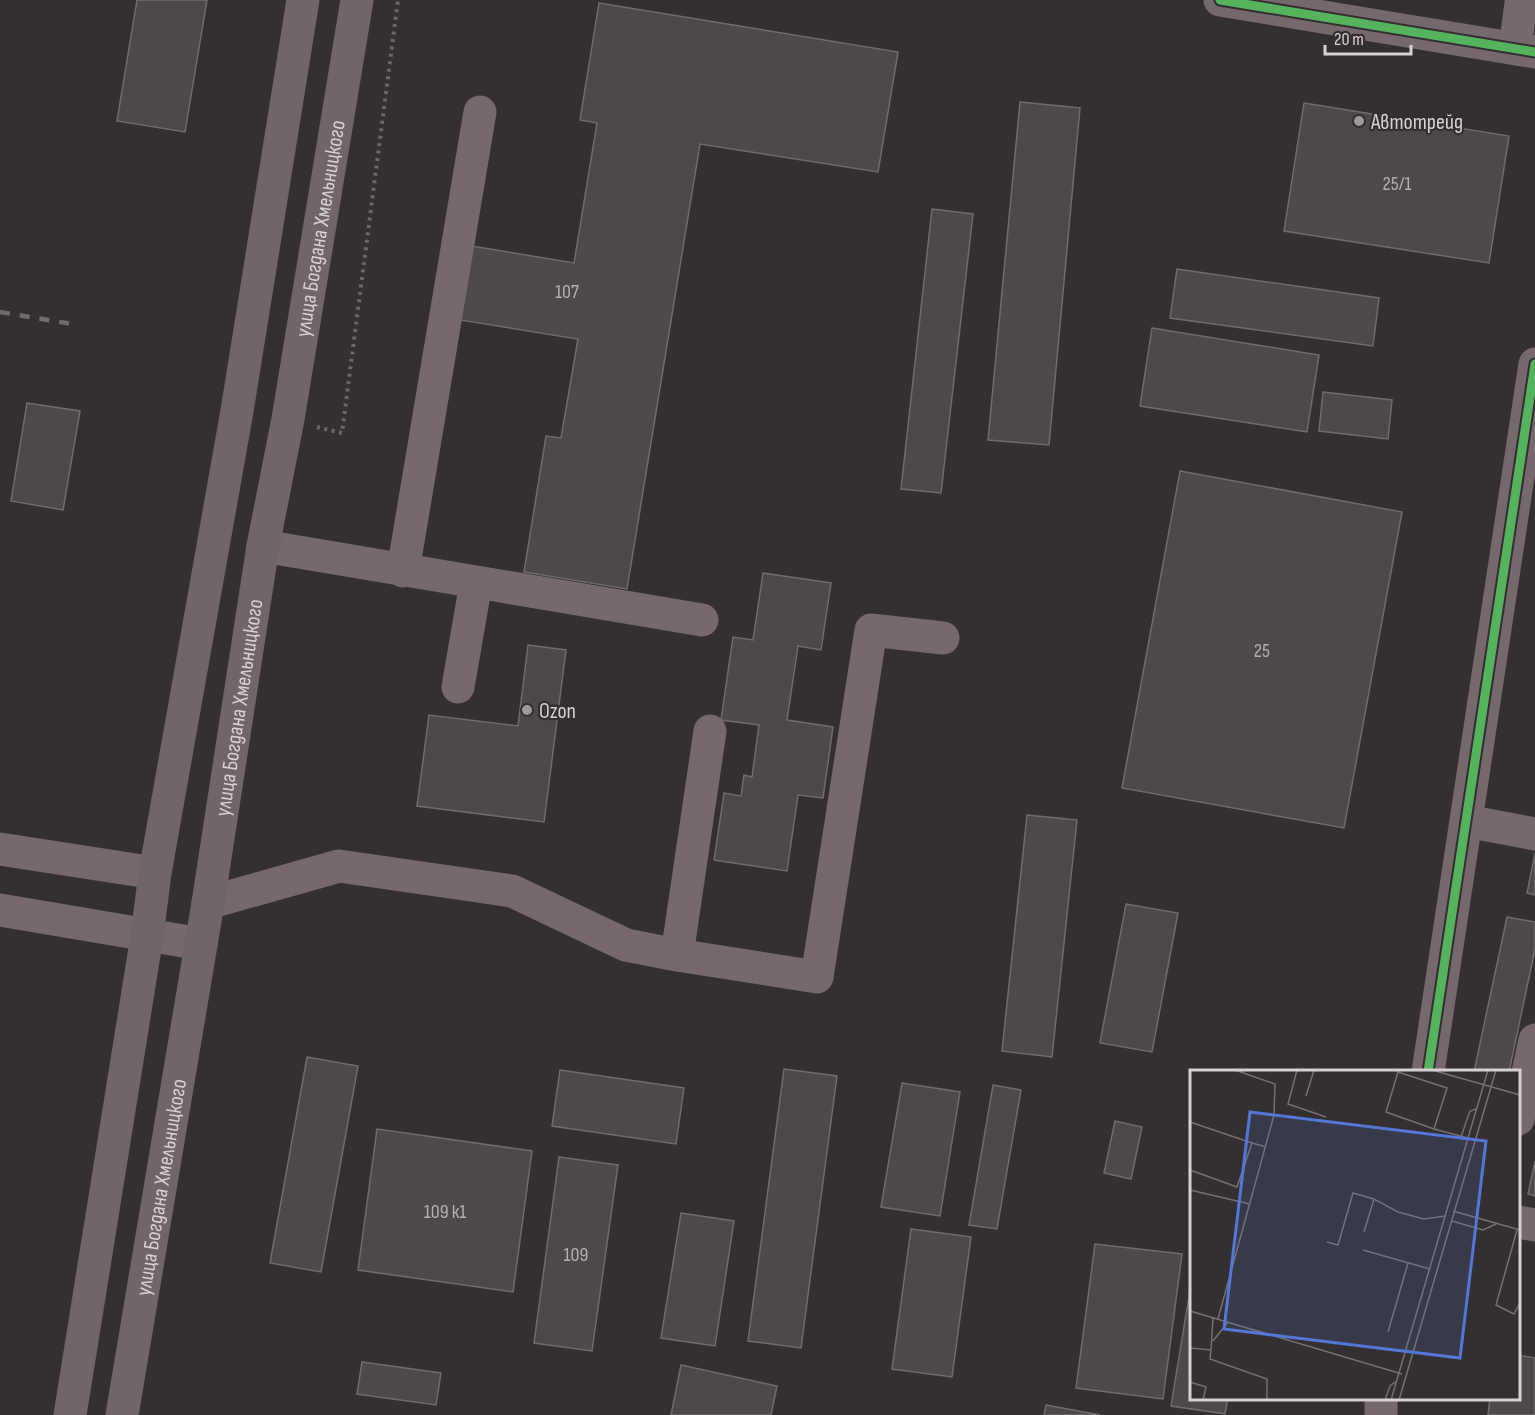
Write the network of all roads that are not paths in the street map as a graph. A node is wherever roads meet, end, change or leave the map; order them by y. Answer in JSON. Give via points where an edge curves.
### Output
{"nodes":[{"id":1,"x":303,"y":0,"type":"edge"},
{"id":2,"x":357,"y":0,"type":"edge"},
{"id":3,"x":1220,"y":0,"type":"edge"},
{"id":4,"x":1523,"y":0,"type":"edge"},
{"id":5,"x":1525,"y":50,"type":"edge"},
{"id":6,"x":480,"y":112,"type":"dead end"},
{"id":7,"x":1535,"y":364,"type":"edge"},
{"id":8,"x":263,"y":546,"type":"junction"},
{"id":9,"x":403,"y":571,"type":"junction"},
{"id":10,"x":476,"y":583,"type":"junction"},
{"id":11,"x":702,"y":620,"type":"dead end"},
{"id":12,"x":943,"y":639,"type":"dead end"},
{"id":13,"x":458,"y":687,"type":"dead end"},
{"id":14,"x":710,"y":731,"type":"dead end"},
{"id":15,"x":1466,"y":821,"type":"junction"},
{"id":16,"x":1535,"y":834,"type":"edge"},
{"id":17,"x":0,"y":849,"type":"edge"},
{"id":18,"x":155,"y":873,"type":"junction"},
{"id":19,"x":208,"y":903,"type":"junction"},
{"id":20,"x":0,"y":910,"type":"edge"},
{"id":21,"x":147,"y":936,"type":"junction"},
{"id":22,"x":201,"y":944,"type":"junction"},
{"id":23,"x":677,"y":955,"type":"junction"},
{"id":24,"x":1535,"y":1040,"type":"edge"},
{"id":25,"x":1428,"y":1070,"type":"edge"},
{"id":26,"x":1520,"y":1110,"type":"edge"},
{"id":27,"x":1520,"y":1222,"type":"edge"},
{"id":28,"x":1535,"y":1225,"type":"edge"},
{"id":29,"x":1381,"y":1400,"type":"edge"},
{"id":30,"x":70,"y":1415,"type":"edge"},
{"id":31,"x":122,"y":1415,"type":"edge"},
{"id":32,"x":1382,"y":1415,"type":"edge"}],
"edges":[{"from":1,"to":18,"type":"highway","via":[[237,411]]},
{"from":2,"to":8,"type":"highway","name":"улица Богдана Хмельницкого","via":[[288,419]]},
{"from":3,"to":5,"type":"street"},
{"from":4,"to":5,"type":"street"},
{"from":6,"to":9,"type":"street"},
{"from":7,"to":15,"type":"street"},
{"from":8,"to":9,"type":"street"},
{"from":8,"to":19,"type":"highway","name":"улица Богдана Хмельницкого"},
{"from":9,"to":10,"type":"street"},
{"from":10,"to":11,"type":"street"},
{"from":10,"to":13,"type":"street"},
{"from":12,"to":23,"type":"street","via":[[871,630],[817,977]]},
{"from":14,"to":23,"type":"street"},
{"from":15,"to":16,"type":"street"},
{"from":15,"to":25,"type":"street"},
{"from":17,"to":18,"type":"street"},
{"from":18,"to":21,"type":"highway"},
{"from":19,"to":22,"type":"highway","name":"улица Богдана Хмельницкого"},
{"from":19,"to":23,"type":"street","via":[[339,866],[512,891],[626,945]]},
{"from":20,"to":21,"type":"street"},
{"from":21,"to":22,"type":"street"},
{"from":21,"to":30,"type":"highway"},
{"from":22,"to":31,"type":"highway","name":"улица Богдана Хмельницкого"},
{"from":24,"to":26,"type":"street"},
{"from":27,"to":28,"type":"street"},
{"from":29,"to":32,"type":"street"}]}
